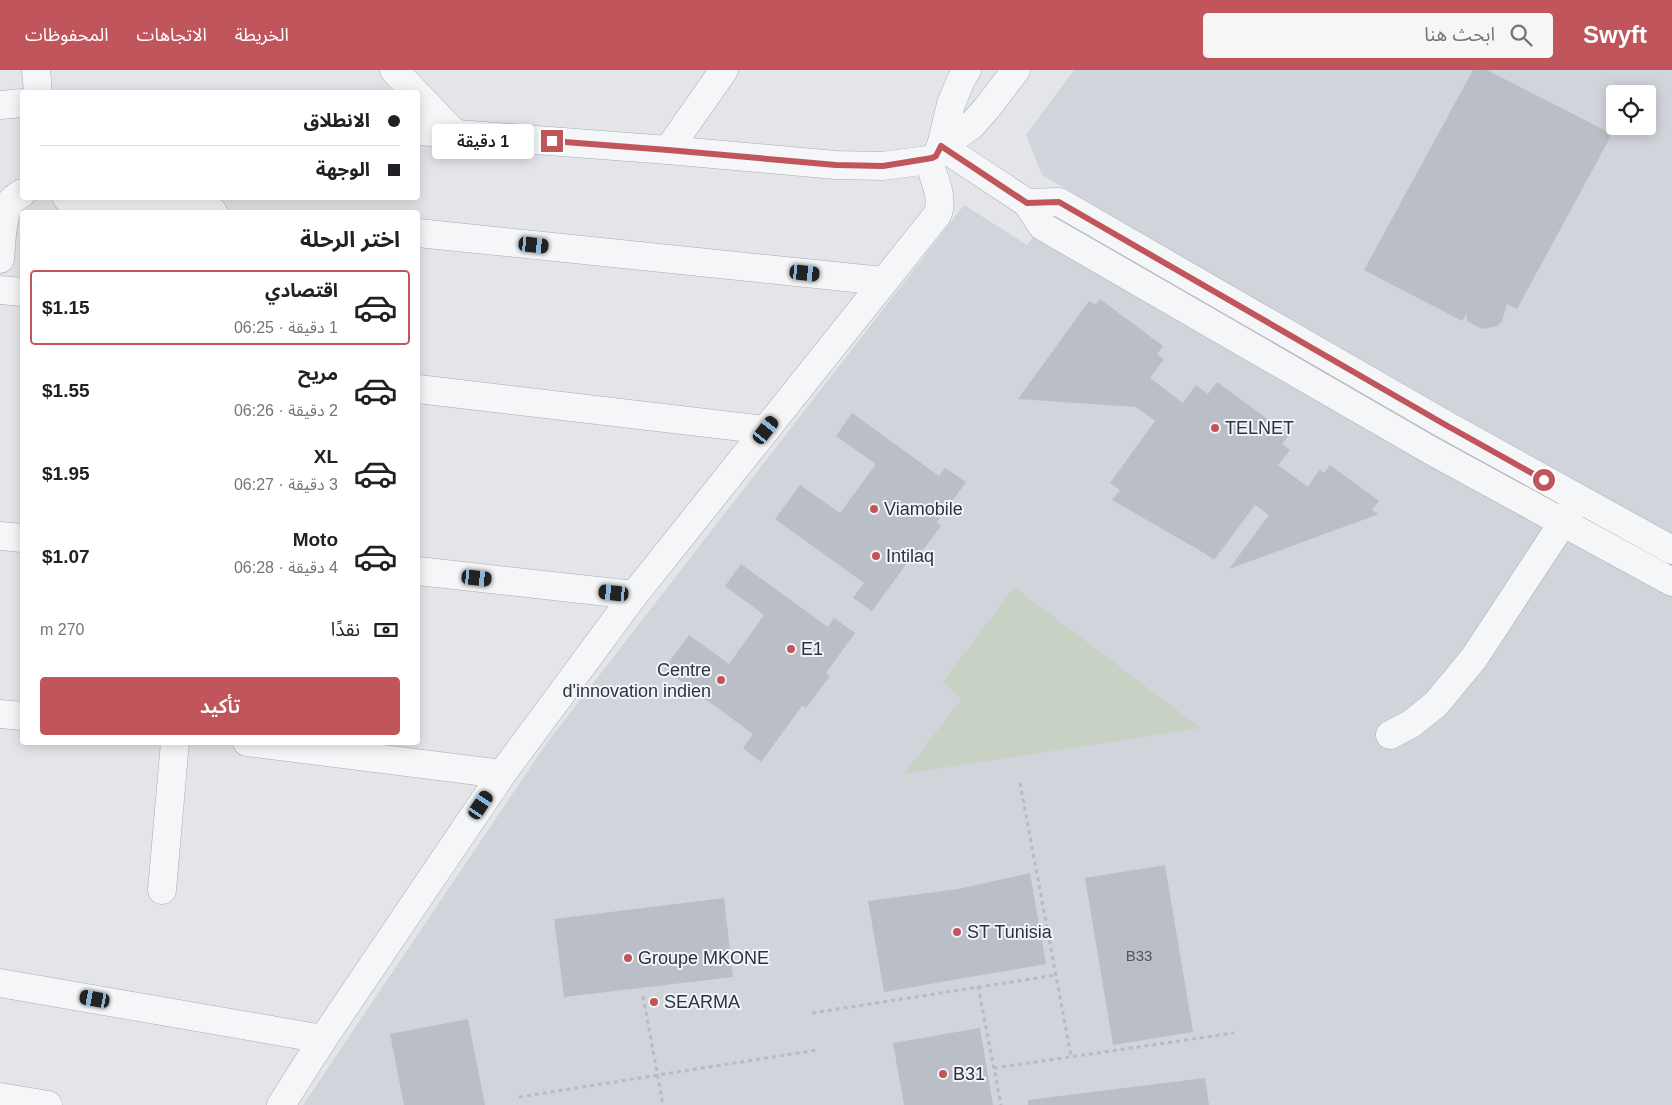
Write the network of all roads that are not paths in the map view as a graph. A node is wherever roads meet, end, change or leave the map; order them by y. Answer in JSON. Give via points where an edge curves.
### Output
{"nodes":[{"id":1,"x":36,"y":70,"type":"edge"},
{"id":2,"x":394,"y":70,"type":"edge"},
{"id":3,"x":724,"y":70,"type":"edge"},
{"id":4,"x":967,"y":70,"type":"edge"},
{"id":5,"x":1016,"y":70,"type":"edge"},
{"id":6,"x":38,"y":90,"type":"edge"},
{"id":7,"x":412,"y":90,"type":"edge"},
{"id":8,"x":420,"y":98,"type":"edge"},
{"id":9,"x":20,"y":104,"type":"edge"},
{"id":10,"x":0,"y":105,"type":"edge"},
{"id":11,"x":420,"y":131,"type":"edge"},
{"id":12,"x":455,"y":134,"type":"junction"},
{"id":13,"x":668,"y":150,"type":"junction"},
{"id":14,"x":934,"y":153,"type":"junction"},
{"id":15,"x":20,"y":194,"type":"edge"},
{"id":16,"x":88,"y":200,"type":"edge"},
{"id":17,"x":1027,"y":203,"type":"junction"},
{"id":18,"x":192,"y":210,"type":"edge"},
{"id":19,"x":420,"y":233,"type":"edge"},
{"id":20,"x":0,"y":259,"type":"edge"},
{"id":21,"x":883,"y":281,"type":"junction"},
{"id":22,"x":0,"y":290,"type":"edge"},
{"id":23,"x":20,"y":292,"type":"edge"},
{"id":24,"x":420,"y":389,"type":"edge"},
{"id":25,"x":1444,"y":424,"type":"junction"},
{"id":26,"x":766,"y":430,"type":"junction"},
{"id":27,"x":1430,"y":450,"type":"junction"},
{"id":28,"x":1578,"y":498,"type":"junction"},
{"id":29,"x":1563,"y":522,"type":"junction"},
{"id":30,"x":0,"y":536,"type":"edge"},
{"id":31,"x":20,"y":538,"type":"edge"},
{"id":32,"x":1672,"y":550,"type":"edge"},
{"id":33,"x":420,"y":571,"type":"edge"},
{"id":34,"x":1672,"y":582,"type":"edge"},
{"id":35,"x":634,"y":595,"type":"junction"},
{"id":36,"x":0,"y":714,"type":"edge"},
{"id":37,"x":20,"y":716,"type":"edge"},
{"id":38,"x":1390,"y":735,"type":"dead end"},
{"id":39,"x":175,"y":745,"type":"edge"},
{"id":40,"x":271,"y":745,"type":"edge"},
{"id":41,"x":502,"y":774,"type":"junction"},
{"id":42,"x":162,"y":890,"type":"dead end"},
{"id":43,"x":0,"y":983,"type":"edge"},
{"id":44,"x":323,"y":1039,"type":"junction"},
{"id":45,"x":0,"y":1097,"type":"edge"},
{"id":46,"x":48,"y":1105,"type":"edge"},
{"id":47,"x":281,"y":1105,"type":"edge"}],
"edges":[{"from":1,"to":6,"type":"street"},
{"from":2,"to":7,"type":"street"},
{"from":3,"to":13,"type":"street"},
{"from":4,"to":14,"type":"street"},
{"from":5,"to":14,"type":"street","via":[[971,126]]},
{"from":8,"to":12,"type":"street"},
{"from":9,"to":10,"type":"street"},
{"from":11,"to":12,"type":"street"},
{"from":12,"to":13,"type":"street"},
{"from":13,"to":14,"type":"street","via":[[883,166]]},
{"from":14,"to":17,"type":"street"},
{"from":14,"to":21,"type":"street","via":[[940,209]]},
{"from":15,"to":20,"type":"street","via":[[10,203],[5,217]]},
{"from":16,"to":18,"type":"street"},
{"from":17,"to":25,"type":"street","via":[[1059,202]]},
{"from":17,"to":27,"type":"street","via":[[1042,226]]},
{"from":19,"to":21,"type":"street"},
{"from":21,"to":26,"type":"street"},
{"from":22,"to":23,"type":"street"},
{"from":24,"to":26,"type":"street"},
{"from":25,"to":27,"type":"street"},
{"from":25,"to":28,"type":"street"},
{"from":26,"to":35,"type":"street"},
{"from":27,"to":29,"type":"street"},
{"from":28,"to":29,"type":"street"},
{"from":28,"to":32,"type":"street"},
{"from":29,"to":34,"type":"street"},
{"from":29,"to":38,"type":"street","via":[[1474,658],[1436,704],[1411,724]]},
{"from":30,"to":31,"type":"street"},
{"from":33,"to":35,"type":"street"},
{"from":35,"to":41,"type":"street"},
{"from":36,"to":37,"type":"street"},
{"from":39,"to":42,"type":"street"},
{"from":40,"to":41,"type":"street"},
{"from":41,"to":44,"type":"street"},
{"from":43,"to":44,"type":"street"},
{"from":44,"to":47,"type":"street"},
{"from":45,"to":46,"type":"street"}]}
